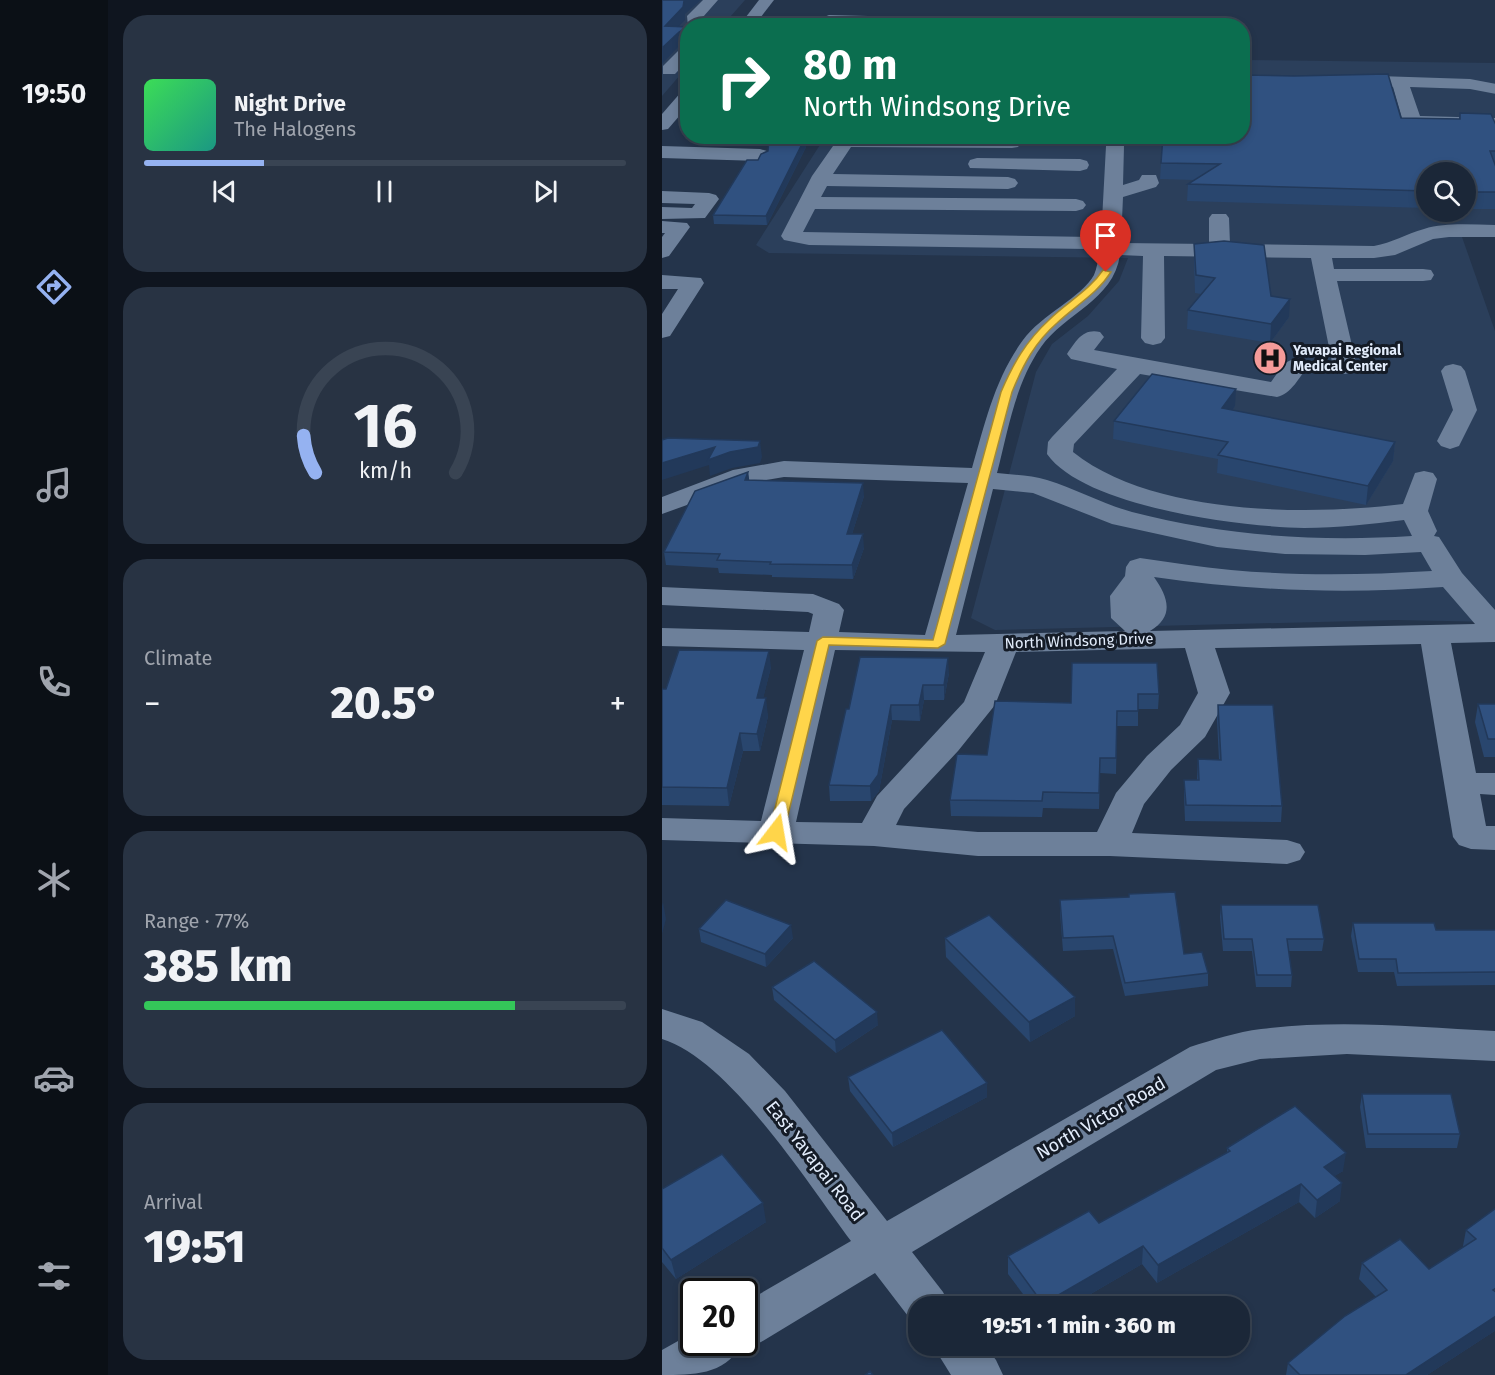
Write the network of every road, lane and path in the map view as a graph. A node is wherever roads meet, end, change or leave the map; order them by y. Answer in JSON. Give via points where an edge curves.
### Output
{"nodes":[{"id":1,"x":711,"y":0,"type":"edge"},
{"id":2,"x":767,"y":0,"type":"edge"},
{"id":3,"x":695,"y":18,"type":"edge"},
{"id":4,"x":752,"y":18,"type":"edge"},
{"id":5,"x":1335,"y":80,"type":"edge"},
{"id":6,"x":1496,"y":89,"type":"edge"},
{"id":7,"x":1404,"y":96,"type":"junction"},
{"id":8,"x":1488,"y":119,"type":"edge"},
{"id":9,"x":845,"y":144,"type":"edge"},
{"id":10,"x":1135,"y":144,"type":"edge"},
{"id":11,"x":662,"y":152,"type":"edge"},
{"id":12,"x":1119,"y":153,"type":"edge"},
{"id":13,"x":760,"y":155,"type":"edge"},
{"id":14,"x":832,"y":162,"type":"junction"},
{"id":15,"x":879,"y":163,"type":"dead end"},
{"id":16,"x":962,"y":164,"type":"dead end"},
{"id":17,"x":1079,"y":174,"type":"junction"},
{"id":18,"x":820,"y":180,"type":"junction"},
{"id":19,"x":1113,"y":194,"type":"junction"},
{"id":20,"x":662,"y":196,"type":"edge"},
{"id":21,"x":808,"y":202,"type":"junction"},
{"id":22,"x":662,"y":213,"type":"edge"},
{"id":23,"x":1219,"y":218,"type":"dead end"},
{"id":24,"x":1074,"y":224,"type":"junction"},
{"id":25,"x":662,"y":227,"type":"edge"},
{"id":26,"x":1496,"y":231,"type":"edge"},
{"id":27,"x":1110,"y":249,"type":"junction"},
{"id":28,"x":1154,"y":250,"type":"junction"},
{"id":29,"x":1220,"y":251,"type":"junction"},
{"id":30,"x":662,"y":252,"type":"edge"},
{"id":31,"x":1320,"y":252,"type":"junction"},
{"id":32,"x":1325,"y":275,"type":"junction"},
{"id":33,"x":1423,"y":275,"type":"dead end"},
{"id":34,"x":662,"y":282,"type":"edge"},
{"id":35,"x":662,"y":331,"type":"edge"},
{"id":36,"x":1092,"y":337,"type":"dead end"},
{"id":37,"x":1153,"y":338,"type":"dead end"},
{"id":38,"x":1296,"y":365,"type":"dead end"},
{"id":39,"x":1134,"y":366,"type":"junction"},
{"id":40,"x":1345,"y":367,"type":"dead end"},
{"id":41,"x":1453,"y":371,"type":"dead end"},
{"id":42,"x":1450,"y":441,"type":"dead end"},
{"id":43,"x":983,"y":478,"type":"junction"},
{"id":44,"x":1424,"y":479,"type":"dead end"},
{"id":45,"x":1172,"y":502,"type":"junction"},
{"id":46,"x":662,"y":506,"type":"edge"},
{"id":47,"x":1414,"y":511,"type":"junction"},
{"id":48,"x":1152,"y":528,"type":"junction"},
{"id":49,"x":1429,"y":543,"type":"junction"},
{"id":50,"x":1140,"y":570,"type":"junction"},
{"id":51,"x":1451,"y":578,"type":"junction"},
{"id":52,"x":662,"y":596,"type":"edge"},
{"id":53,"x":1496,"y":631,"type":"edge"},
{"id":54,"x":1137,"y":632,"type":"junction"},
{"id":55,"x":1434,"y":634,"type":"junction"},
{"id":56,"x":662,"y":637,"type":"edge"},
{"id":57,"x":1197,"y":638,"type":"junction"},
{"id":58,"x":823,"y":641,"type":"junction"},
{"id":59,"x":1004,"y":643,"type":"junction"},
{"id":60,"x":938,"y":644,"type":"junction"},
{"id":61,"x":1461,"y":783,"type":"junction"},
{"id":62,"x":1496,"y":784,"type":"edge"},
{"id":63,"x":662,"y":829,"type":"edge"},
{"id":64,"x":776,"y":832,"type":"junction"},
{"id":65,"x":874,"y":835,"type":"junction"},
{"id":66,"x":1496,"y":838,"type":"edge"},
{"id":67,"x":1110,"y":844,"type":"junction"},
{"id":68,"x":1287,"y":852,"type":"dead end"},
{"id":69,"x":675,"y":1028,"type":"edge"},
{"id":70,"x":1496,"y":1046,"type":"edge"},
{"id":71,"x":880,"y":1246,"type":"junction"},
{"id":72,"x":919,"y":1296,"type":"edge"},
{"id":73,"x":758,"y":1319,"type":"edge"},
{"id":74,"x":695,"y":1356,"type":"edge"},
{"id":75,"x":965,"y":1356,"type":"edge"},
{"id":76,"x":663,"y":1375,"type":"edge"},
{"id":77,"x":979,"y":1375,"type":"edge"}],
"edges":[{"from":1,"to":3,"type":"street"},
{"from":2,"to":4,"type":"street"},
{"from":5,"to":7,"type":"street"},
{"from":6,"to":7,"type":"street","via":[[1470,84]]},
{"from":7,"to":8,"type":"street","via":[[1475,97]]},
{"from":7,"to":8,"type":"street","via":[[1411,118],[1423,122]]},
{"from":9,"to":14,"type":"street"},
{"from":10,"to":12,"type":"street"},
{"from":11,"to":13,"type":"street"},
{"from":12,"to":17,"type":"street"},
{"from":12,"to":19,"type":"street"},
{"from":12,"to":19,"type":"street","via":[[1149,183]]},
{"from":14,"to":15,"type":"street"},
{"from":14,"to":18,"type":"street"},
{"from":16,"to":17,"type":"street"},
{"from":17,"to":18,"type":"street"},
{"from":17,"to":24,"type":"street"},
{"from":18,"to":21,"type":"street"},
{"from":19,"to":27,"type":"street"},
{"from":20,"to":22,"type":"street","via":[[708,199],[698,214]]},
{"from":21,"to":24,"type":"street"},
{"from":21,"to":24,"type":"street","via":[[791,236],[809,240]]},
{"from":23,"to":29,"type":"street"},
{"from":24,"to":27,"type":"street","via":[[1092,243]]},
{"from":25,"to":30,"type":"street","via":[[680,227]]},
{"from":26,"to":31,"type":"street","via":[[1428,234],[1395,249],[1374,252]]},
{"from":27,"to":28,"type":"street"},
{"from":27,"to":43,"type":"street","via":[[1106,272],[1097,286],[1053,321],[1018,363],[1006,392]]},
{"from":28,"to":29,"type":"street"},
{"from":28,"to":37,"type":"street"},
{"from":29,"to":31,"type":"street"},
{"from":31,"to":32,"type":"street"},
{"from":32,"to":33,"type":"street"},
{"from":32,"to":40,"type":"street"},
{"from":34,"to":35,"type":"street","via":[[693,283]]},
{"from":36,"to":39,"type":"street","via":[[1079,354]]},
{"from":38,"to":39,"type":"street","via":[[1277,390]]},
{"from":39,"to":45,"type":"street","via":[[1061,442],[1060,454],[1071,466],[1100,480],[1145,497]]},
{"from":41,"to":42,"type":"street","via":[[1465,410]]},
{"from":43,"to":46,"type":"street","via":[[784,469],[743,476]]},
{"from":43,"to":48,"type":"street","via":[[1037,486]]},
{"from":43,"to":60,"type":"street"},
{"from":44,"to":47,"type":"street"},
{"from":45,"to":47,"type":"street","via":[[1286,519],[1344,519]]},
{"from":45,"to":48,"type":"street"},
{"from":47,"to":49,"type":"street"},
{"from":48,"to":49,"type":"street","via":[[1285,546]]},
{"from":48,"to":50,"type":"street","via":[[1156,539]]},
{"from":49,"to":51,"type":"street"},
{"from":50,"to":51,"type":"street","via":[[1318,584]]},
{"from":50,"to":54,"type":"street","via":[[1152,600],[1151,618]]},
{"from":51,"to":53,"type":"street"},
{"from":52,"to":58,"type":"street","via":[[813,603],[829,609]]},
{"from":53,"to":55,"type":"street","name":"North Windsong Drive"},
{"from":54,"to":57,"type":"street","name":"North Windsong Drive"},
{"from":54,"to":59,"type":"street","name":"North Windsong Drive"},
{"from":55,"to":57,"type":"street","name":"North Windsong Drive"},
{"from":55,"to":61,"type":"street"},
{"from":56,"to":58,"type":"street","name":"North Windsong Drive"},
{"from":57,"to":67,"type":"street","via":[[1214,693],[1193,730],[1158,763],[1128,801]]},
{"from":58,"to":60,"type":"street","name":"North Windsong Drive"},
{"from":58,"to":64,"type":"street"},
{"from":59,"to":60,"type":"street","name":"North Windsong Drive"},
{"from":59,"to":65,"type":"street","via":[[979,705],[889,804]]},
{"from":61,"to":62,"type":"street"},
{"from":61,"to":66,"type":"street","via":[[1471,837]]},
{"from":63,"to":64,"type":"street"},
{"from":64,"to":65,"type":"street"},
{"from":65,"to":67,"type":"street","via":[[978,844]]},
{"from":67,"to":68,"type":"street"},
{"from":69,"to":71,"type":"street","name":"East Yavapai Road","via":[[735,1065],[770,1102]]},
{"from":70,"to":71,"type":"street","name":"North Victor Road","via":[[1348,1039],[1260,1044],[1204,1058]]},
{"from":71,"to":72,"type":"street","name":"East Yavapai Road"},
{"from":71,"to":73,"type":"street","name":"North Victor Road"},
{"from":74,"to":76,"type":"street"},
{"from":75,"to":77,"type":"street"}]}
